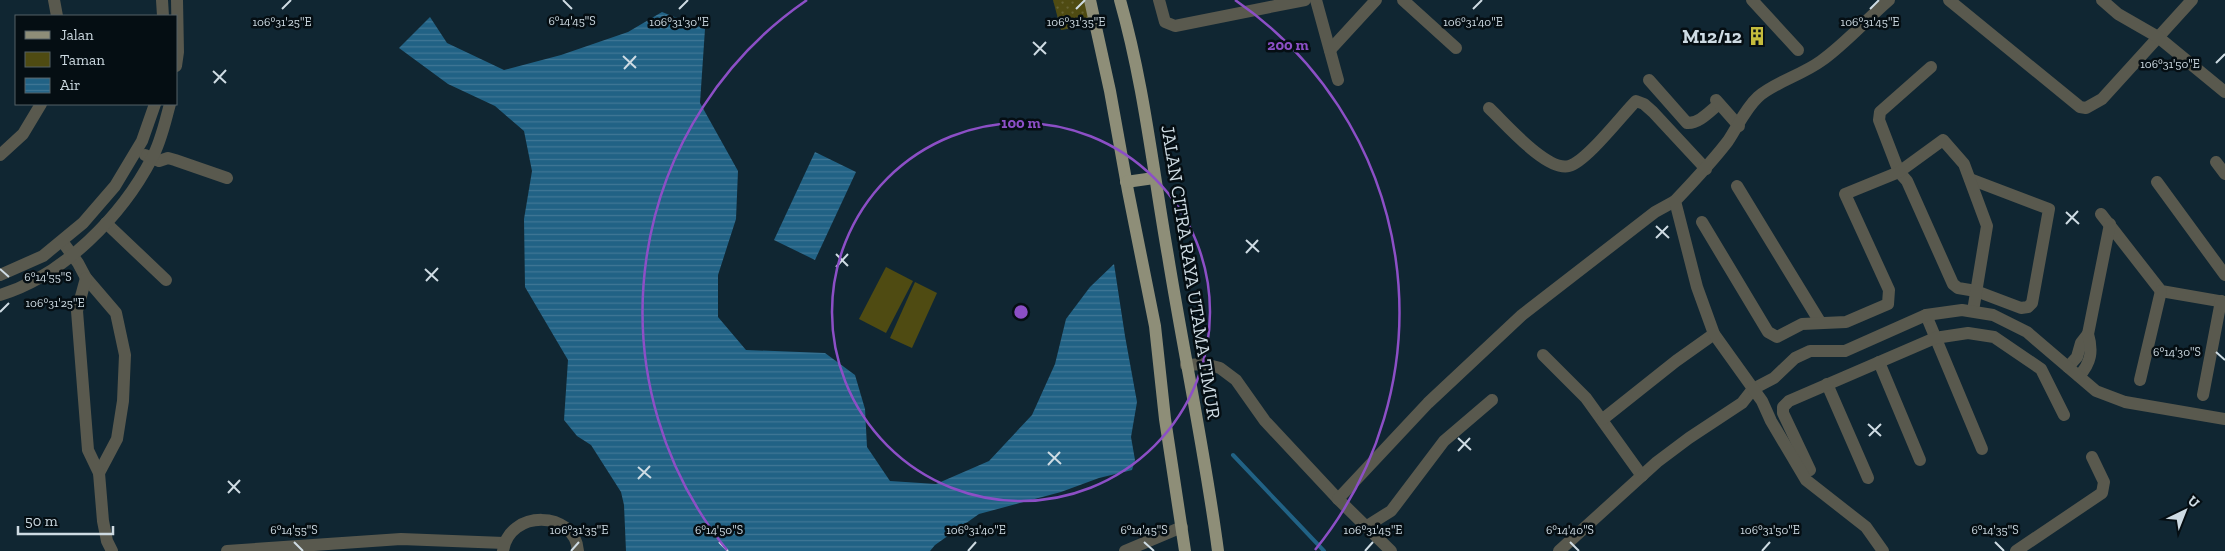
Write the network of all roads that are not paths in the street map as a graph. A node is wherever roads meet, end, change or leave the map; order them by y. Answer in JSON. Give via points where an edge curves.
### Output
{"nodes":[{"id":1,"x":54,"y":0,"type":"edge"},
{"id":2,"x":162,"y":0,"type":"edge"},
{"id":3,"x":177,"y":0,"type":"edge"},
{"id":4,"x":1090,"y":0,"type":"edge"},
{"id":5,"x":1120,"y":0,"type":"edge"},
{"id":6,"x":1159,"y":0,"type":"edge"},
{"id":7,"x":1305,"y":0,"type":"edge"},
{"id":8,"x":1316,"y":0,"type":"edge"},
{"id":9,"x":1376,"y":0,"type":"edge"},
{"id":10,"x":1403,"y":0,"type":"edge"},
{"id":11,"x":1752,"y":0,"type":"edge"},
{"id":12,"x":1888,"y":0,"type":"edge"},
{"id":13,"x":1949,"y":0,"type":"edge"},
{"id":14,"x":2102,"y":0,"type":"edge"},
{"id":15,"x":2192,"y":0,"type":"edge"},
{"id":16,"x":1245,"y":6,"type":"edge"},
{"id":17,"x":57,"y":15,"type":"edge"},
{"id":18,"x":163,"y":15,"type":"edge"},
{"id":19,"x":177,"y":15,"type":"edge"},
{"id":20,"x":2158,"y":37,"type":"junction"},
{"id":21,"x":1456,"y":48,"type":"dead end"},
{"id":22,"x":1330,"y":50,"type":"junction"},
{"id":23,"x":1798,"y":50,"type":"dead end"},
{"id":24,"x":1931,"y":68,"type":"dead end"},
{"id":25,"x":1338,"y":80,"type":"dead end"},
{"id":26,"x":1649,"y":80,"type":"dead end"},
{"id":27,"x":2225,"y":92,"type":"edge"},
{"id":28,"x":40,"y":105,"type":"edge"},
{"id":29,"x":155,"y":105,"type":"edge"},
{"id":30,"x":170,"y":105,"type":"edge"},
{"id":31,"x":1489,"y":108,"type":"dead end"},
{"id":32,"x":1739,"y":126,"type":"junction"},
{"id":33,"x":136,"y":150,"type":"junction"},
{"id":34,"x":0,"y":155,"type":"edge"},
{"id":35,"x":152,"y":158,"type":"junction"},
{"id":36,"x":2216,"y":162,"type":"dead end"},
{"id":37,"x":1706,"y":169,"type":"junction"},
{"id":38,"x":1899,"y":172,"type":"junction"},
{"id":39,"x":2225,"y":174,"type":"edge"},
{"id":40,"x":226,"y":178,"type":"dead end"},
{"id":41,"x":1154,"y":178,"type":"junction"},
{"id":42,"x":1970,"y":179,"type":"junction"},
{"id":43,"x":1126,"y":182,"type":"junction"},
{"id":44,"x":2157,"y":182,"type":"dead end"},
{"id":45,"x":1737,"y":186,"type":"dead end"},
{"id":46,"x":1676,"y":201,"type":"junction"},
{"id":47,"x":2101,"y":214,"type":"dead end"},
{"id":48,"x":1702,"y":222,"type":"dead end"},
{"id":49,"x":106,"y":223,"type":"junction"},
{"id":50,"x":2110,"y":224,"type":"junction"},
{"id":51,"x":62,"y":241,"type":"junction"},
{"id":52,"x":72,"y":255,"type":"junction"},
{"id":53,"x":0,"y":275,"type":"edge"},
{"id":54,"x":2225,"y":276,"type":"edge"},
{"id":55,"x":86,"y":278,"type":"junction"},
{"id":56,"x":166,"y":280,"type":"dead end"},
{"id":57,"x":2161,"y":291,"type":"junction"},
{"id":58,"x":1976,"y":292,"type":"junction"},
{"id":59,"x":0,"y":296,"type":"edge"},
{"id":60,"x":2223,"y":301,"type":"edge"},
{"id":61,"x":1973,"y":311,"type":"junction"},
{"id":62,"x":1926,"y":315,"type":"junction"},
{"id":63,"x":1820,"y":322,"type":"junction"},
{"id":64,"x":1714,"y":334,"type":"junction"},
{"id":65,"x":2088,"y":334,"type":"junction"},
{"id":66,"x":1935,"y":338,"type":"junction"},
{"id":67,"x":1543,"y":355,"type":"dead end"},
{"id":68,"x":1879,"y":362,"type":"junction"},
{"id":69,"x":1186,"y":365,"type":"junction"},
{"id":70,"x":2068,"y":367,"type":"junction"},
{"id":71,"x":2079,"y":376,"type":"junction"},
{"id":72,"x":2140,"y":380,"type":"dead end"},
{"id":73,"x":1827,"y":384,"type":"junction"},
{"id":74,"x":1753,"y":389,"type":"junction"},
{"id":75,"x":2203,"y":394,"type":"dead end"},
{"id":76,"x":1492,"y":400,"type":"dead end"},
{"id":77,"x":2064,"y":415,"type":"dead end"},
{"id":78,"x":1603,"y":419,"type":"junction"},
{"id":79,"x":2225,"y":419,"type":"edge"},
{"id":80,"x":1982,"y":450,"type":"dead end"},
{"id":81,"x":2092,"y":457,"type":"dead end"},
{"id":82,"x":1920,"y":460,"type":"dead end"},
{"id":83,"x":1810,"y":470,"type":"dead end"},
{"id":84,"x":98,"y":473,"type":"junction"},
{"id":85,"x":1642,"y":476,"type":"junction"},
{"id":86,"x":1868,"y":478,"type":"dead end"},
{"id":87,"x":1338,"y":499,"type":"junction"},
{"id":88,"x":1367,"y":526,"type":"junction"},
{"id":89,"x":1182,"y":527,"type":"junction"},
{"id":90,"x":503,"y":547,"type":"edge"},
{"id":91,"x":106,"y":548,"type":"edge"},
{"id":92,"x":227,"y":551,"type":"edge"},
{"id":93,"x":578,"y":551,"type":"edge"},
{"id":94,"x":1125,"y":551,"type":"edge"},
{"id":95,"x":1185,"y":551,"type":"edge"},
{"id":96,"x":1218,"y":551,"type":"edge"},
{"id":97,"x":1392,"y":551,"type":"edge"},
{"id":98,"x":1559,"y":551,"type":"edge"},
{"id":99,"x":1882,"y":551,"type":"edge"},
{"id":100,"x":2016,"y":551,"type":"edge"}],
"edges":[{"from":1,"to":17,"type":"street"},
{"from":2,"to":18,"type":"street"},
{"from":3,"to":19,"type":"street"},
{"from":4,"to":43,"type":"main road"},
{"from":5,"to":41,"type":"main road","name":"JALAN CITRA RAYA UTAMA TIMUR","via":[[1148,122]]},
{"from":6,"to":16,"type":"street","via":[[1165,22],[1175,26]]},
{"from":7,"to":16,"type":"street"},
{"from":8,"to":22,"type":"street"},
{"from":9,"to":22,"type":"street"},
{"from":10,"to":21,"type":"street"},
{"from":11,"to":23,"type":"street"},
{"from":12,"to":32,"type":"street","via":[[1822,60],[1758,96]]},
{"from":13,"to":20,"type":"street","via":[[2080,107],[2086,108],[2102,99]]},
{"from":14,"to":20,"type":"street","via":[[2118,14]]},
{"from":15,"to":20,"type":"street"},
{"from":20,"to":27,"type":"street"},
{"from":22,"to":25,"type":"street"},
{"from":24,"to":38,"type":"street","via":[[1880,112],[1879,120]]},
{"from":26,"to":32,"type":"street","via":[[1687,124],[1701,119],[1718,102]]},
{"from":28,"to":34,"type":"street","via":[[23,134]]},
{"from":29,"to":33,"type":"street"},
{"from":30,"to":35,"type":"street"},
{"from":31,"to":37,"type":"street","via":[[1545,159],[1558,166],[1570,166],[1582,159],[1636,102],[1644,104]]},
{"from":32,"to":37,"type":"street"},
{"from":33,"to":35,"type":"street"},
{"from":33,"to":51,"type":"street","via":[[115,186],[83,223]]},
{"from":35,"to":40,"type":"street","via":[[159,161],[168,158]]},
{"from":35,"to":49,"type":"street","via":[[132,192]]},
{"from":36,"to":39,"type":"street"},
{"from":37,"to":46,"type":"street"},
{"from":38,"to":42,"type":"street","via":[[1942,140],[1964,164]]},
{"from":38,"to":58,"type":"street","via":[[1907,181],[1953,284]]},
{"from":38,"to":63,"type":"street","via":[[1845,194],[1888,290],[1888,304],[1846,322]]},
{"from":41,"to":43,"type":"main road"},
{"from":41,"to":69,"type":"main road","name":"JALAN CITRA RAYA UTAMA TIMUR"},
{"from":42,"to":58,"type":"street","via":[[1986,226]]},
{"from":42,"to":58,"type":"street","via":[[2049,210],[2032,303],[2021,308]]},
{"from":43,"to":89,"type":"main road","via":[[1155,326]]},
{"from":44,"to":54,"type":"street"},
{"from":45,"to":63,"type":"street"},
{"from":46,"to":64,"type":"street","via":[[1697,287]]},
{"from":46,"to":87,"type":"street","via":[[1655,212],[1522,316],[1428,403]]},
{"from":47,"to":50,"type":"street"},
{"from":48,"to":63,"type":"street","via":[[1768,332],[1777,337],[1802,324]]},
{"from":49,"to":52,"type":"street"},
{"from":49,"to":56,"type":"street"},
{"from":50,"to":57,"type":"street"},
{"from":50,"to":65,"type":"street"},
{"from":51,"to":52,"type":"street"},
{"from":51,"to":53,"type":"street","via":[[43,256]]},
{"from":52,"to":55,"type":"street"},
{"from":52,"to":59,"type":"street","via":[[52,271]]},
{"from":55,"to":84,"type":"street","via":[[77,311],[88,450]]},
{"from":55,"to":84,"type":"street","via":[[116,313],[125,355],[118,438]]},
{"from":57,"to":60,"type":"street"},
{"from":57,"to":72,"type":"street"},
{"from":58,"to":61,"type":"street"},
{"from":60,"to":75,"type":"street"},
{"from":61,"to":62,"type":"street"},
{"from":61,"to":70,"type":"street","via":[[1993,315],[2027,332]]},
{"from":62,"to":66,"type":"street"},
{"from":62,"to":74,"type":"street","via":[[1845,351],[1810,351]]},
{"from":64,"to":74,"type":"street"},
{"from":64,"to":78,"type":"street"},
{"from":65,"to":70,"type":"street","via":[[2081,343],[2078,357]]},
{"from":65,"to":71,"type":"street","via":[[2092,347],[2088,366]]},
{"from":66,"to":68,"type":"street"},
{"from":66,"to":77,"type":"street","via":[[1968,333],[1994,337],[2041,369]]},
{"from":66,"to":80,"type":"street"},
{"from":67,"to":78,"type":"street"},
{"from":68,"to":73,"type":"street"},
{"from":68,"to":82,"type":"street"},
{"from":69,"to":87,"type":"street","via":[[1205,364],[1220,368],[1236,380],[1265,421]]},
{"from":69,"to":96,"type":"main road","name":"JALAN CITRA RAYA UTAMA TIMUR","via":[[1209,483]]},
{"from":70,"to":71,"type":"street"},
{"from":71,"to":79,"type":"street","via":[[2096,391],[2125,402]]},
{"from":73,"to":83,"type":"street","via":[[1783,406],[1783,413]]},
{"from":73,"to":86,"type":"street"},
{"from":74,"to":85,"type":"street","via":[[1742,403],[1689,438]]},
{"from":74,"to":99,"type":"street","via":[[1806,480],[1866,527]]},
{"from":76,"to":88,"type":"street","via":[[1444,441],[1391,511]]},
{"from":78,"to":85,"type":"street"},
{"from":81,"to":100,"type":"street","via":[[2104,482],[2102,493]]},
{"from":84,"to":91,"type":"street"},
{"from":85,"to":98,"type":"street"},
{"from":87,"to":88,"type":"street"},
{"from":88,"to":97,"type":"street"},
{"from":89,"to":94,"type":"street"},
{"from":89,"to":95,"type":"main road"},
{"from":90,"to":92,"type":"street","via":[[401,539]]},
{"from":90,"to":93,"type":"street","via":[[515,527],[532,519],[551,520],[567,530]]}]}
